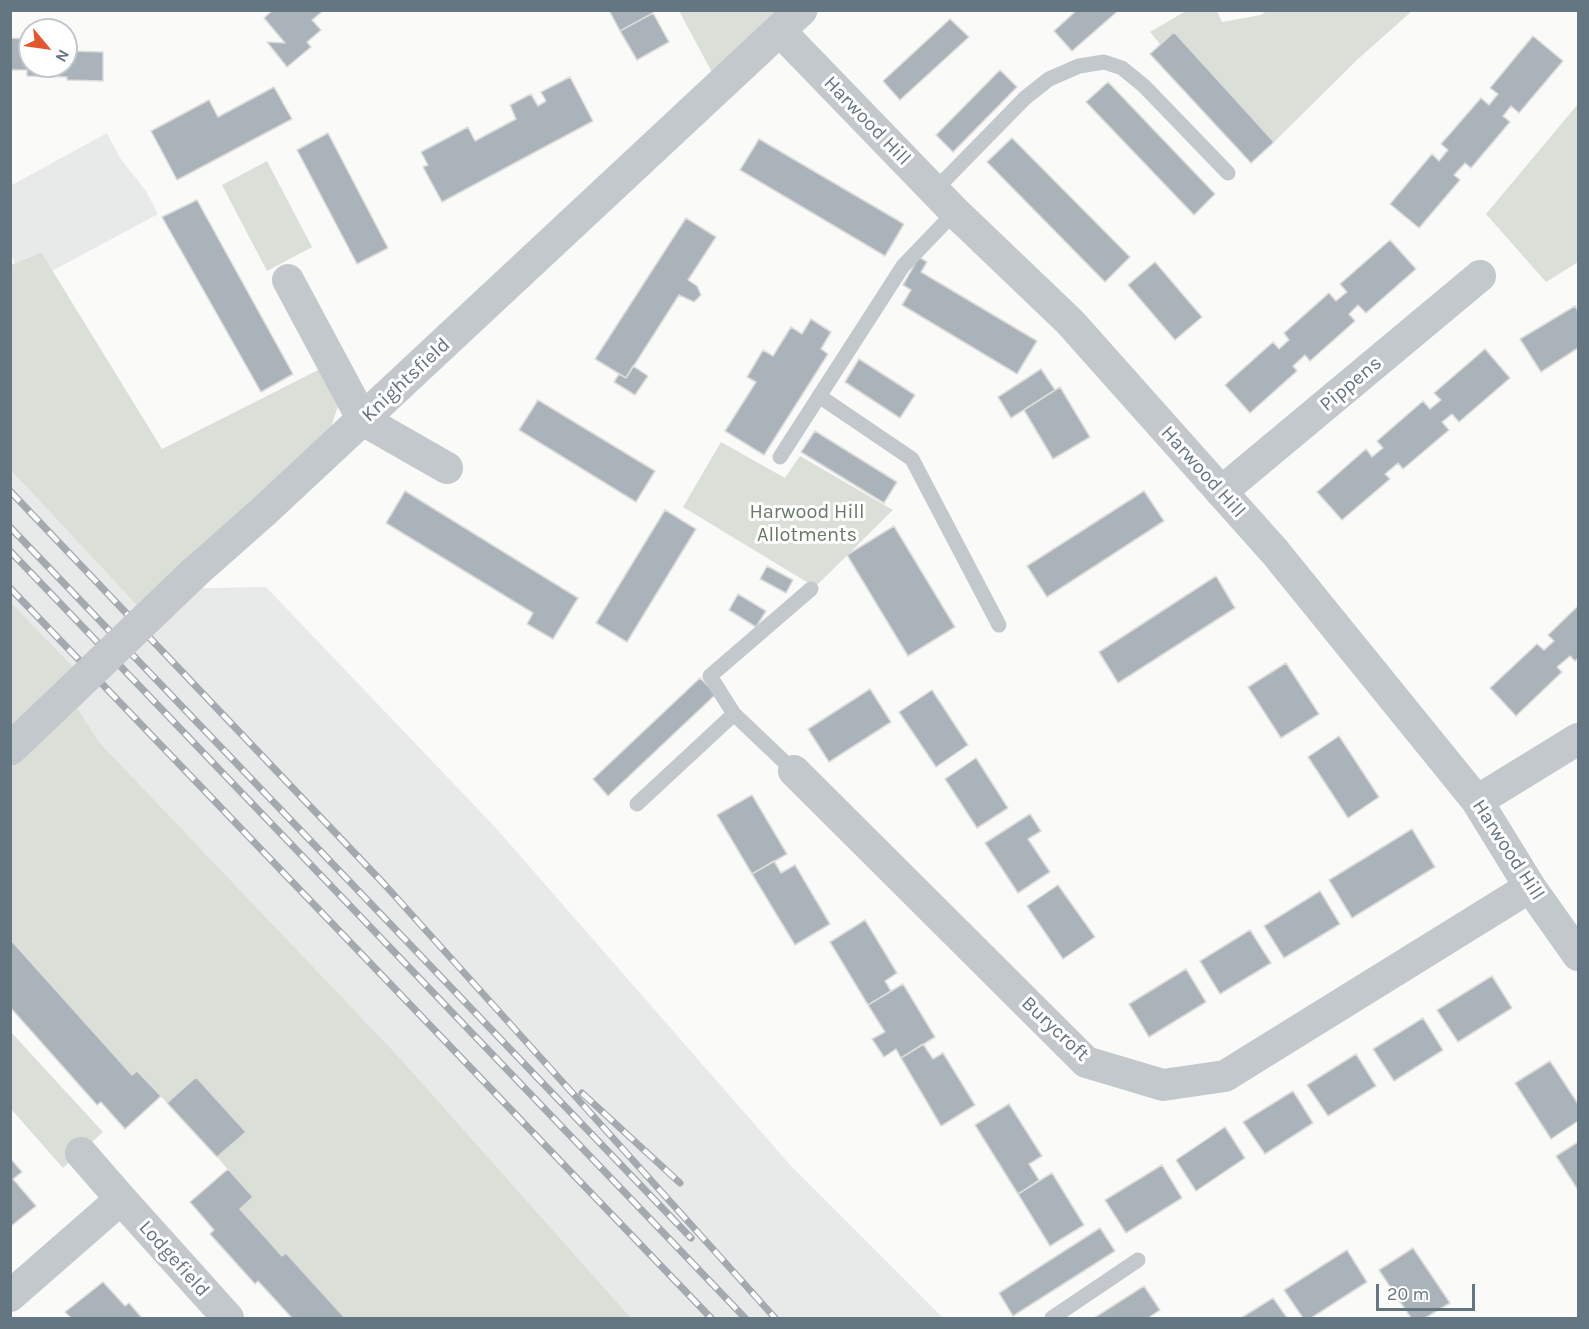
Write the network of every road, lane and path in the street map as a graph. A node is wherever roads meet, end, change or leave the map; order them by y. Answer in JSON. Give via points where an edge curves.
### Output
{"nodes":[{"id":1,"x":790,"y":20,"type":"edge"},
{"id":2,"x":1228,"y":173,"type":"dead end"},
{"id":3,"x":944,"y":201,"type":"junction"},
{"id":4,"x":1480,"y":276,"type":"dead end"},
{"id":5,"x":288,"y":280,"type":"dead end"},
{"id":6,"x":819,"y":396,"type":"junction"},
{"id":7,"x":363,"y":420,"type":"junction"},
{"id":8,"x":780,"y":457,"type":"dead end"},
{"id":9,"x":447,"y":468,"type":"dead end"},
{"id":10,"x":1221,"y":492,"type":"junction"},
{"id":11,"x":811,"y":589,"type":"dead end"},
{"id":12,"x":999,"y":625,"type":"dead end"},
{"id":13,"x":734,"y":714,"type":"junction"},
{"id":14,"x":1578,"y":739,"type":"edge"},
{"id":15,"x":10,"y":748,"type":"edge"},
{"id":16,"x":794,"y":771,"type":"joint"},
{"id":17,"x":1477,"y":801,"type":"junction"},
{"id":18,"x":637,"y":804,"type":"dead end"},
{"id":19,"x":1530,"y":887,"type":"junction"},
{"id":20,"x":1578,"y":955,"type":"edge"},
{"id":21,"x":81,"y":1153,"type":"dead end"},
{"id":22,"x":121,"y":1199,"type":"junction"},
{"id":23,"x":1138,"y":1260,"type":"dead end"},
{"id":24,"x":10,"y":1296,"type":"edge"},
{"id":25,"x":228,"y":1318,"type":"edge"},
{"id":26,"x":1052,"y":1318,"type":"edge"}],
"edges":[{"from":1,"to":3,"type":"street","name":"Harwood Hill"},
{"from":1,"to":7,"type":"street","name":"Knightsfield"},
{"from":2,"to":3,"type":"lane","via":[[1144,86],[1122,68],[1104,62],[1079,66],[1049,79],[1025,98]]},
{"from":3,"to":6,"type":"lane"},
{"from":3,"to":10,"type":"street","name":"Harwood Hill","via":[[1070,322]]},
{"from":4,"to":10,"type":"street","name":"Pippens"},
{"from":5,"to":7,"type":"street"},
{"from":6,"to":8,"type":"lane"},
{"from":6,"to":12,"type":"lane","via":[[912,459]]},
{"from":7,"to":9,"type":"street"},
{"from":7,"to":15,"type":"street","name":"Knightsfield","bridge":true},
{"from":10,"to":17,"type":"street","name":"Harwood Hill","via":[[1275,552]]},
{"from":11,"to":13,"type":"lane","via":[[710,675]]},
{"from":13,"to":16,"type":"lane"},
{"from":13,"to":18,"type":"lane"},
{"from":14,"to":17,"type":"street"},
{"from":16,"to":19,"type":"street","name":"Burycroft","via":[[1086,1062],[1163,1085],[1225,1076]]},
{"from":17,"to":19,"type":"street","name":"Harwood Hill"},
{"from":19,"to":20,"type":"street","name":"Harwood Hill"},
{"from":21,"to":22,"type":"street","name":"Lodgefield"},
{"from":22,"to":24,"type":"street"},
{"from":22,"to":25,"type":"street","name":"Lodgefield"},
{"from":23,"to":26,"type":"lane"}]}
